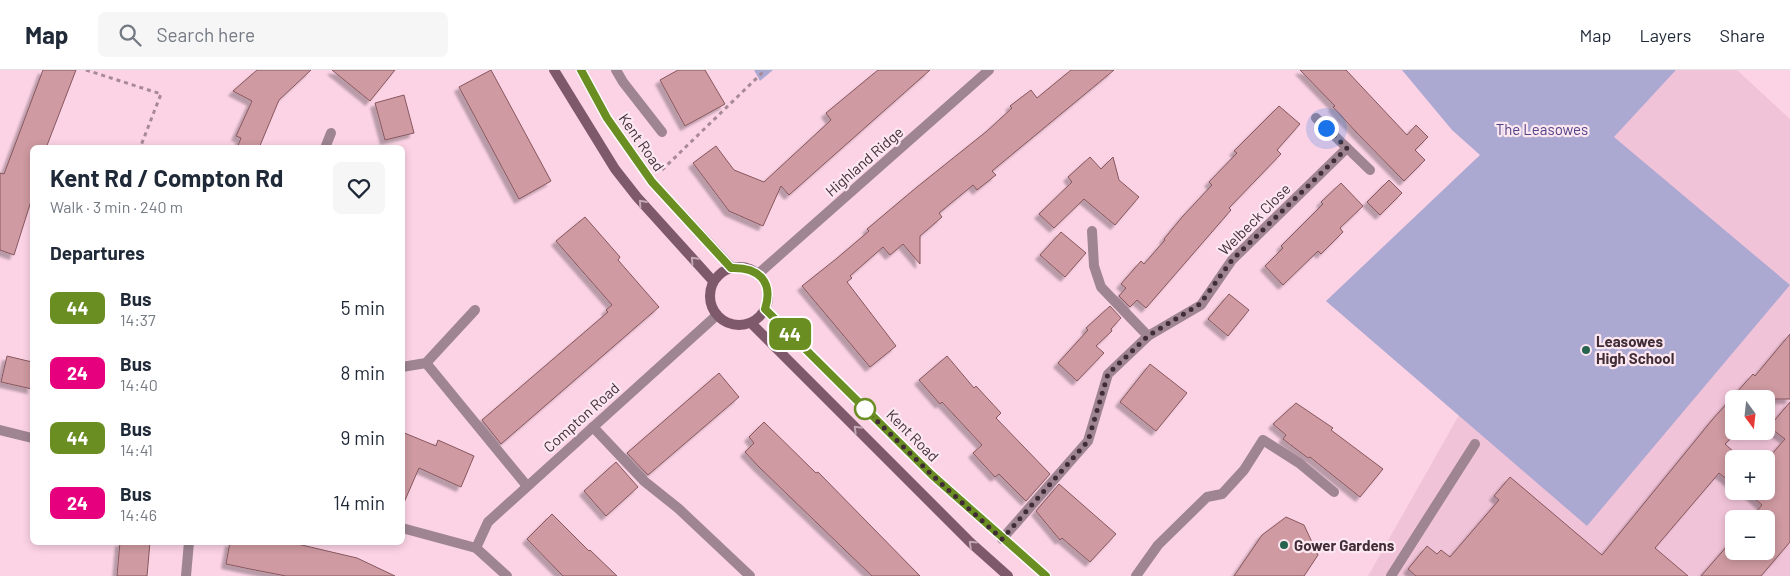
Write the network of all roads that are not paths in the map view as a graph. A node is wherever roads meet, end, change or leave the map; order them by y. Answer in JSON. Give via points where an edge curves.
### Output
{"nodes":[{"id":1,"x":554,"y":70,"type":"edge"},
{"id":2,"x":581,"y":70,"type":"edge"},
{"id":3,"x":616,"y":70,"type":"edge"},
{"id":4,"x":989,"y":70,"type":"edge"},
{"id":5,"x":1316,"y":118,"type":"dead end"},
{"id":6,"x":662,"y":132,"type":"dead end"},
{"id":7,"x":331,"y":133,"type":"dead end"},
{"id":8,"x":326,"y":145,"type":"edge"},
{"id":9,"x":1347,"y":148,"type":"junction"},
{"id":10,"x":1370,"y":170,"type":"dead end"},
{"id":11,"x":1092,"y":231,"type":"dead end"},
{"id":12,"x":731,"y":268,"type":"junction"},
{"id":13,"x":758,"y":274,"type":"junction"},
{"id":14,"x":713,"y":281,"type":"junction"},
{"id":15,"x":765,"y":309,"type":"junction"},
{"id":16,"x":475,"y":310,"type":"dead end"},
{"id":17,"x":717,"y":315,"type":"junction"},
{"id":18,"x":751,"y":323,"type":"junction"},
{"id":19,"x":1148,"y":336,"type":"junction"},
{"id":20,"x":426,"y":362,"type":"junction"},
{"id":21,"x":405,"y":366,"type":"edge"},
{"id":22,"x":593,"y":426,"type":"junction"},
{"id":23,"x":0,"y":430,"type":"edge"},
{"id":24,"x":30,"y":438,"type":"edge"},
{"id":25,"x":1475,"y":444,"type":"dead end"},
{"id":26,"x":527,"y":486,"type":"junction"},
{"id":27,"x":1334,"y":492,"type":"dead end"},
{"id":28,"x":405,"y":529,"type":"edge"},
{"id":29,"x":1002,"y":539,"type":"junction"},
{"id":30,"x":188,"y":545,"type":"edge"},
{"id":31,"x":476,"y":548,"type":"junction"},
{"id":32,"x":186,"y":576,"type":"edge"},
{"id":33,"x":507,"y":576,"type":"edge"},
{"id":34,"x":750,"y":576,"type":"edge"},
{"id":35,"x":1008,"y":576,"type":"edge"},
{"id":36,"x":1046,"y":576,"type":"edge"},
{"id":37,"x":1136,"y":576,"type":"edge"},
{"id":38,"x":1391,"y":576,"type":"edge"}],
"edges":[{"from":14,"to":1,"type":"main road","one_way":true,"via":[[615,170]]},
{"from":2,"to":12,"type":"main road","name":"Kent Road","via":[[607,118],[652,182]]},
{"from":3,"to":6,"type":"street","name":"Kent Road"},
{"from":4,"to":13,"type":"street","name":"Highland Ridge"},
{"from":5,"to":9,"type":"street"},
{"from":7,"to":8,"type":"street"},
{"from":9,"to":10,"type":"street"},
{"from":9,"to":19,"type":"street","name":"Welbeck Close","via":[[1232,260],[1200,304]]},
{"from":11,"to":19,"type":"street","via":[[1094,266],[1101,287]]},
{"from":12,"to":13,"type":"main road","via":[[746,267]]},
{"from":12,"to":14,"type":"main road"},
{"from":13,"to":15,"type":"main road","via":[[768,290]]},
{"from":14,"to":17,"type":"main road","via":[[711,305]]},
{"from":15,"to":18,"type":"main road"},
{"from":15,"to":29,"type":"main road","name":"Kent Road","via":[[932,475]]},
{"from":16,"to":20,"type":"street"},
{"from":17,"to":18,"type":"main road","via":[[733,324]]},
{"from":17,"to":22,"type":"street","name":"Compton Road"},
{"from":35,"to":18,"type":"main road","one_way":true},
{"from":19,"to":29,"type":"street","name":"Welbeck Close","via":[[1108,374],[1088,441]]},
{"from":20,"to":21,"type":"street"},
{"from":20,"to":26,"type":"street"},
{"from":22,"to":26,"type":"street","name":"Compton Road"},
{"from":22,"to":34,"type":"street","via":[[644,481],[679,509]]},
{"from":23,"to":24,"type":"street"},
{"from":25,"to":38,"type":"street"},
{"from":26,"to":31,"type":"street","name":"Compton Road","via":[[488,522]]},
{"from":27,"to":37,"type":"street","via":[[1299,463],[1263,440],[1244,470],[1222,494],[1207,497],[1158,546]]},
{"from":28,"to":31,"type":"street"},
{"from":29,"to":36,"type":"main road","name":"Kent Road"},
{"from":30,"to":32,"type":"street"},
{"from":31,"to":33,"type":"street"}]}
